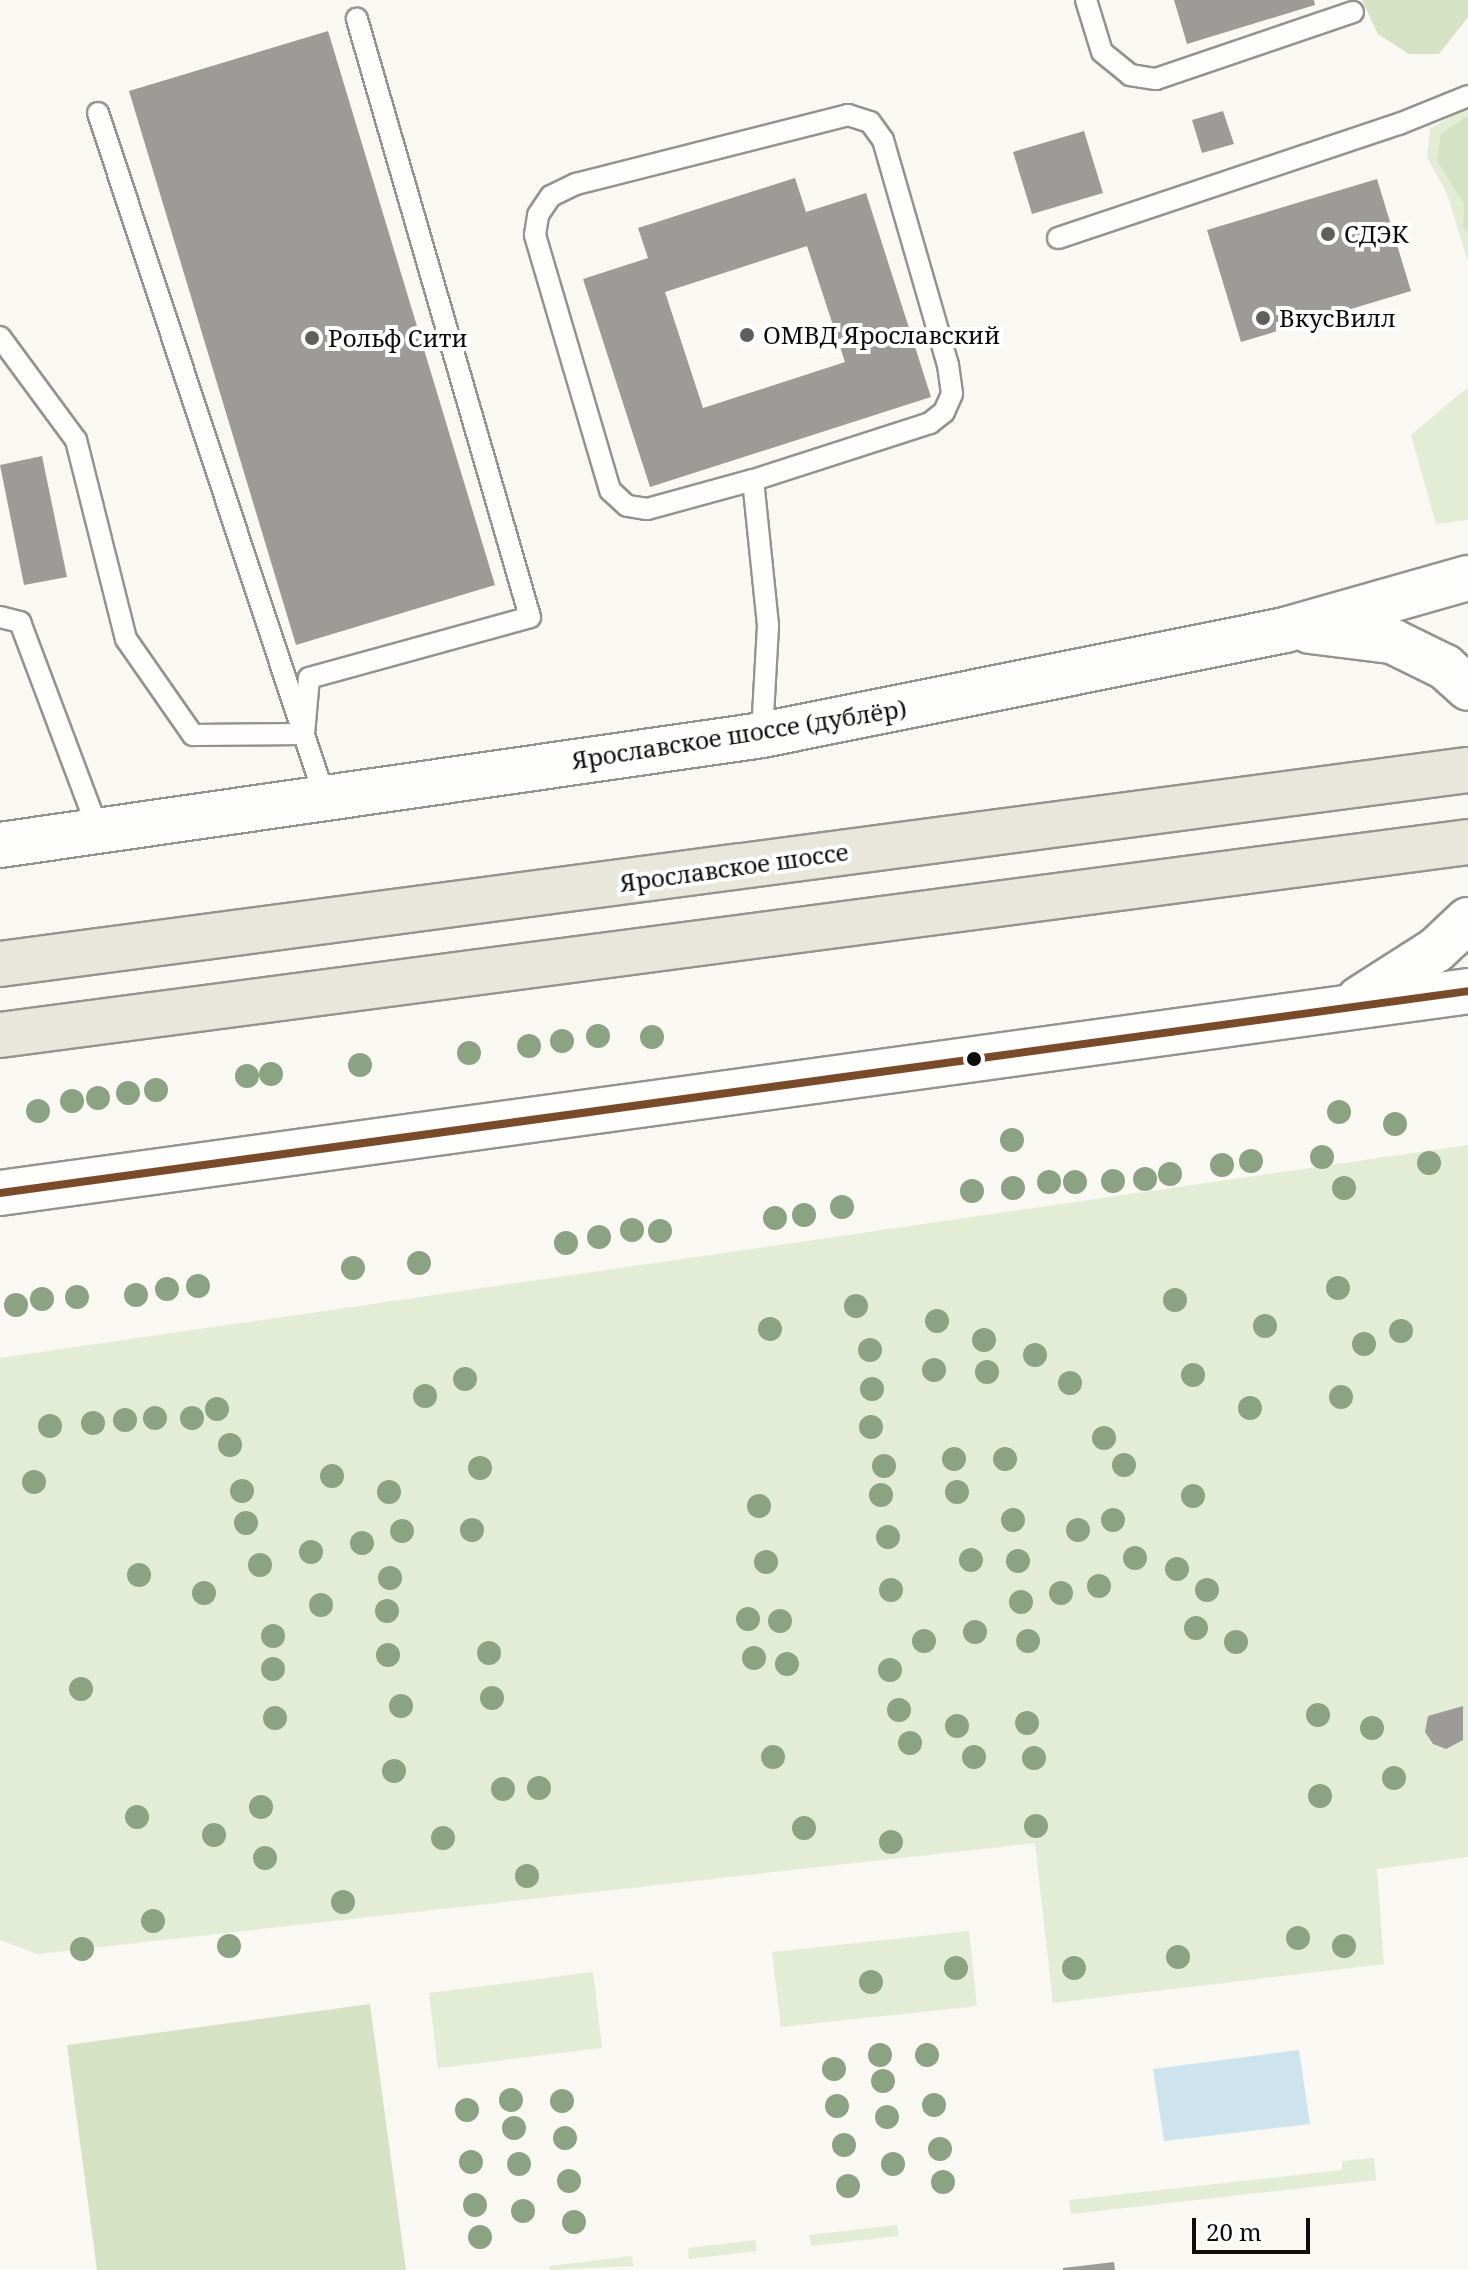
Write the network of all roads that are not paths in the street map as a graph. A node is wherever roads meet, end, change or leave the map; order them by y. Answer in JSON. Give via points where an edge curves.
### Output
{"nodes":[{"id":1,"x":1086,"y":0,"type":"edge"},
{"id":2,"x":1353,"y":12,"type":"dead end"},
{"id":3,"x":357,"y":19,"type":"dead end"},
{"id":4,"x":1468,"y":96,"type":"edge"},
{"id":5,"x":98,"y":113,"type":"dead end"},
{"id":6,"x":1058,"y":238,"type":"dead end"},
{"id":7,"x":0,"y":337,"type":"edge"},
{"id":8,"x":753,"y":480,"type":"junction"},
{"id":9,"x":1468,"y":578,"type":"edge"},
{"id":10,"x":0,"y":617,"type":"edge"},
{"id":11,"x":1285,"y":630,"type":"junction"},
{"id":12,"x":1468,"y":688,"type":"edge"},
{"id":13,"x":304,"y":734,"type":"junction"},
{"id":14,"x":762,"y":735,"type":"junction"},
{"id":15,"x":1468,"y":770,"type":"edge"},
{"id":16,"x":324,"y":795,"type":"junction"},
{"id":17,"x":98,"y":830,"type":"junction"},
{"id":18,"x":1468,"y":842,"type":"edge"},
{"id":19,"x":0,"y":845,"type":"edge"},
{"id":20,"x":1468,"y":920,"type":"edge"},
{"id":21,"x":0,"y":964,"type":"edge"},
{"id":22,"x":1468,"y":991,"type":"edge"},
{"id":23,"x":1327,"y":1012,"type":"junction"},
{"id":24,"x":0,"y":1035,"type":"edge"},
{"id":25,"x":0,"y":1193,"type":"edge"}],
"edges":[{"from":1,"to":2,"type":"lane","via":[[1102,52],[1130,75],[1156,79]]},
{"from":3,"to":13,"type":"lane","via":[[530,617],[309,678]]},
{"from":4,"to":6,"type":"lane"},
{"from":5,"to":13,"type":"lane"},
{"from":7,"to":13,"type":"lane","via":[[76,440],[126,639],[193,735]]},
{"from":8,"to":8,"type":"lane","via":[[930,423],[944,412],[952,394],[883,140],[870,122],[848,115],[576,184],[551,196],[538,215],[535,235],[610,490],[627,506],[647,509]]},
{"from":8,"to":14,"type":"lane","via":[[768,626]]},
{"from":9,"to":11,"type":"street","name":"Ярославское шоссе (дублёр)"},
{"from":10,"to":17,"type":"lane","via":[[20,622]]},
{"from":11,"to":12,"type":"street","via":[[1338,631],[1392,641],[1445,667]]},
{"from":11,"to":14,"type":"street","name":"Ярославское шоссе (дублёр)"},
{"from":13,"to":16,"type":"lane"},
{"from":14,"to":16,"type":"street","name":"Ярославское шоссе (дублёр)"},
{"from":15,"to":21,"type":"main road","name":"Ярославское шоссе"},
{"from":16,"to":17,"type":"street","name":"Ярославское шоссе (дублёр)"},
{"from":17,"to":19,"type":"street","name":"Ярославское шоссе (дублёр)"},
{"from":18,"to":24,"type":"main road"},
{"from":20,"to":23,"type":"street","via":[[1377,991]]},
{"from":22,"to":23,"type":"street"},
{"from":23,"to":25,"type":"street"}]}
